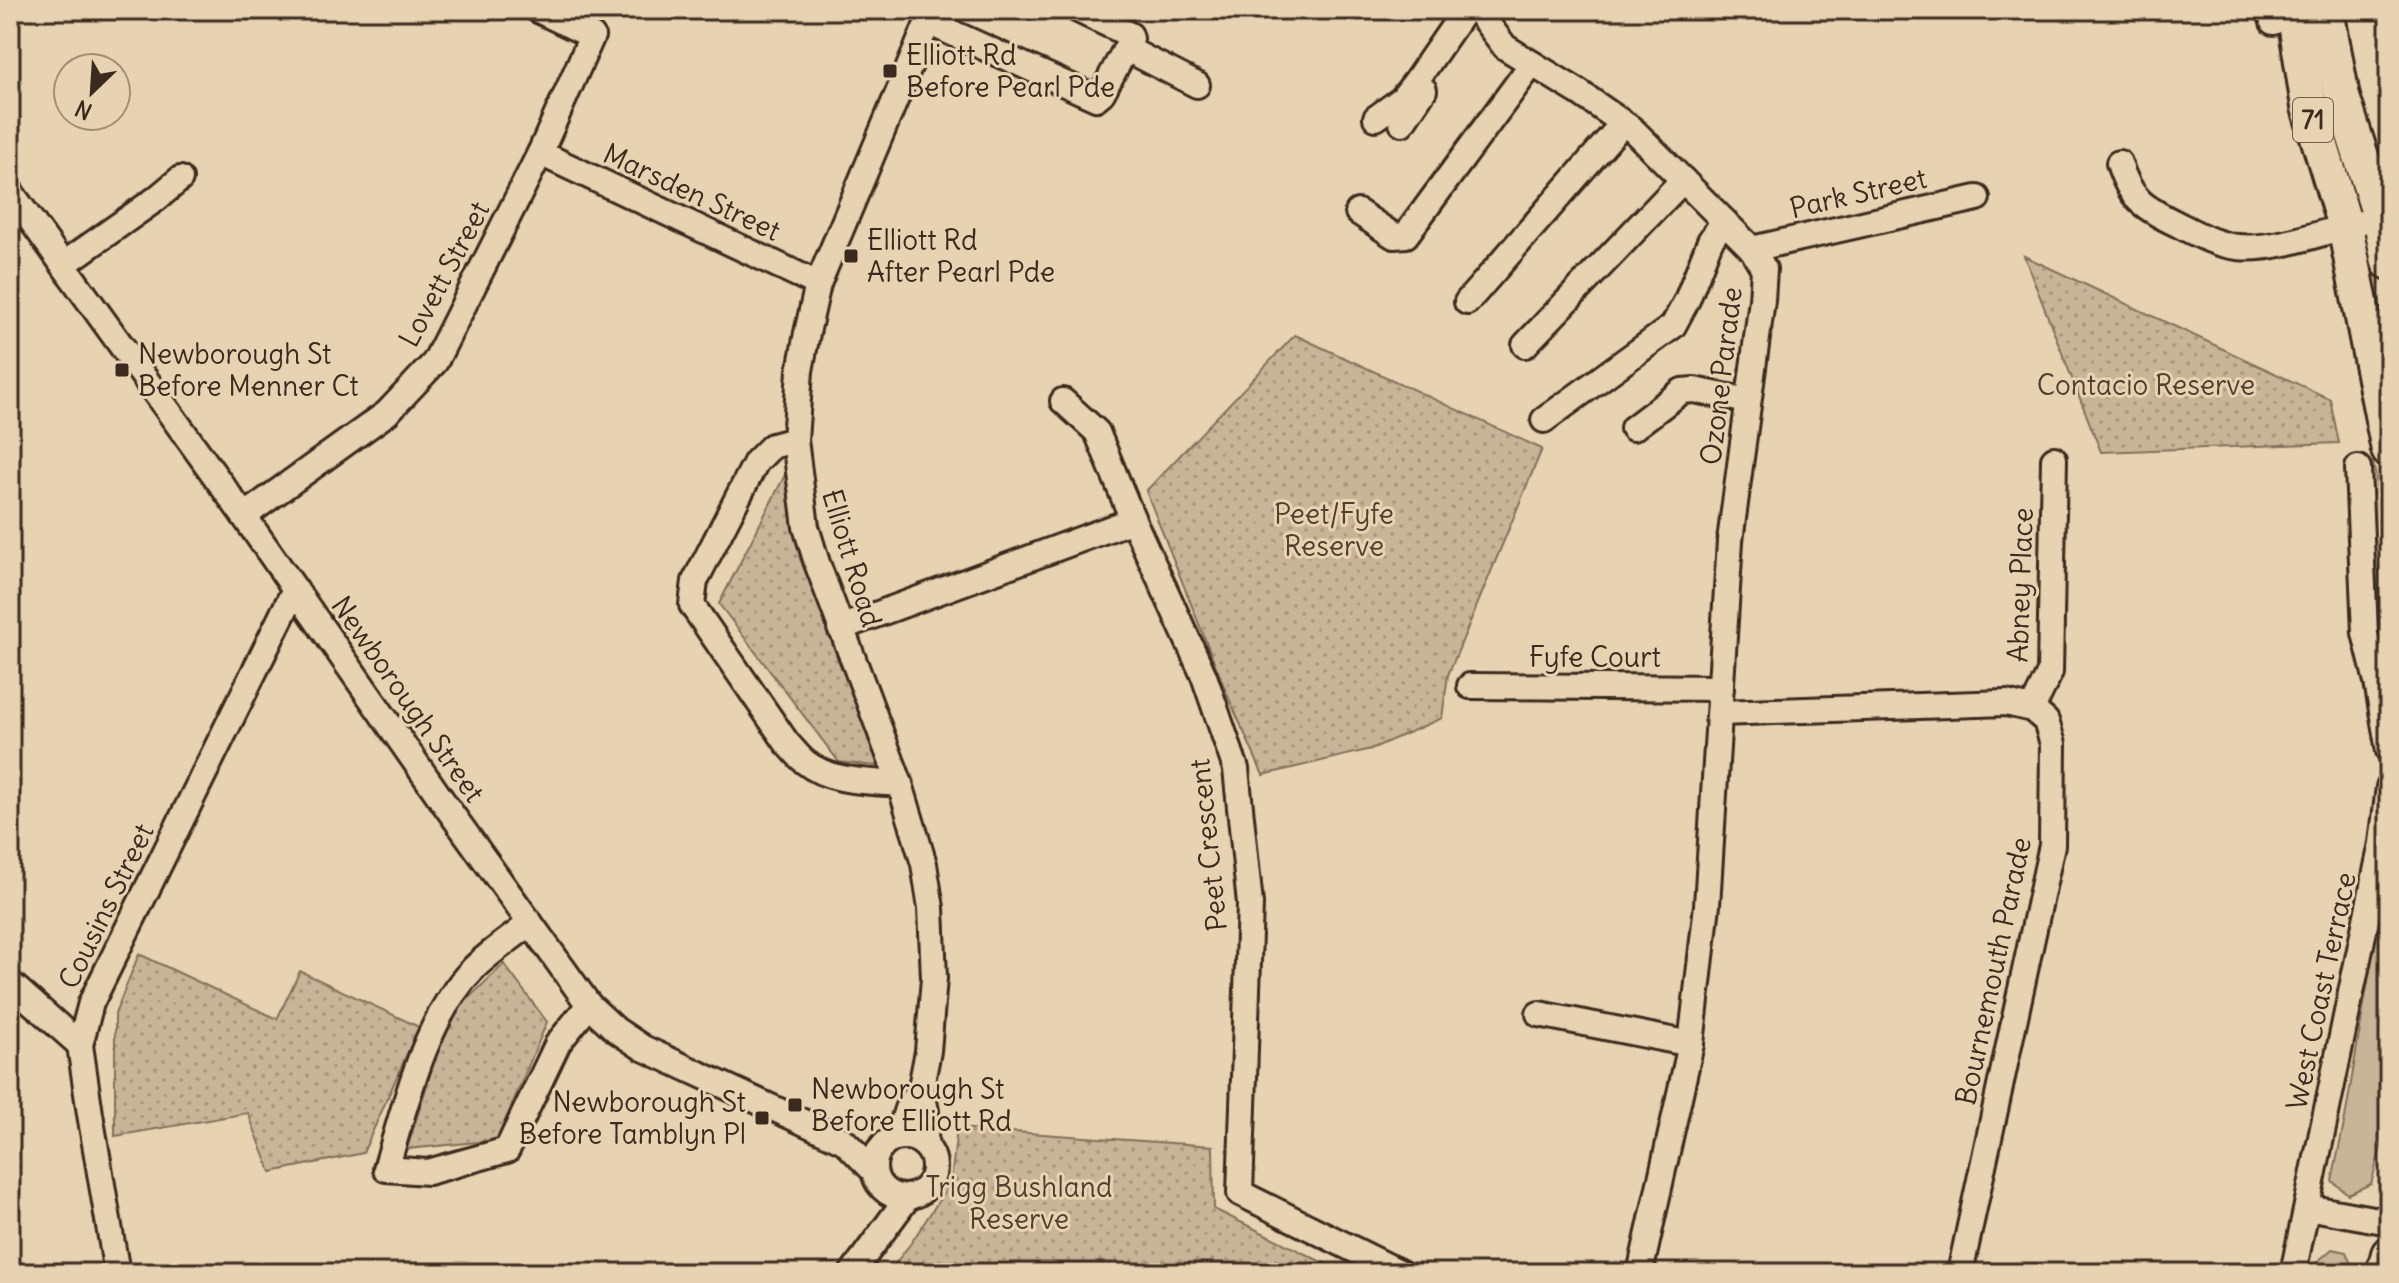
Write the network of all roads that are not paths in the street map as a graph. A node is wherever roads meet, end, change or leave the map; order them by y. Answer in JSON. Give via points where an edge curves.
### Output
{"nodes":[{"id":1,"x":538,"y":10,"type":"edge"},
{"id":2,"x":1078,"y":10,"type":"edge"},
{"id":3,"x":2326,"y":10,"type":"edge"},
{"id":4,"x":1474,"y":12,"type":"edge"},
{"id":5,"x":2279,"y":14,"type":"edge"},
{"id":6,"x":931,"y":16,"type":"edge"},
{"id":7,"x":1127,"y":49,"type":"junction"},
{"id":8,"x":1532,"y":64,"type":"junction"},
{"id":9,"x":1197,"y":85,"type":"dead end"},
{"id":10,"x":1376,"y":118,"type":"dead end"},
{"id":11,"x":1402,"y":123,"type":"dead end"},
{"id":12,"x":1623,"y":123,"type":"junction"},
{"id":13,"x":540,"y":153,"type":"junction"},
{"id":14,"x":2119,"y":163,"type":"dead end"},
{"id":15,"x":180,"y":179,"type":"dead end"},
{"id":16,"x":1683,"y":180,"type":"junction"},
{"id":17,"x":10,"y":191,"type":"edge"},
{"id":18,"x":1977,"y":198,"type":"dead end"},
{"id":19,"x":1358,"y":212,"type":"dead end"},
{"id":20,"x":2380,"y":216,"type":"junction"},
{"id":21,"x":1724,"y":221,"type":"junction"},
{"id":22,"x":2345,"y":226,"type":"junction"},
{"id":23,"x":1752,"y":249,"type":"junction"},
{"id":24,"x":2389,"y":262,"type":"edge"},
{"id":25,"x":64,"y":264,"type":"junction"},
{"id":26,"x":818,"y":284,"type":"junction"},
{"id":27,"x":1467,"y":302,"type":"dead end"},
{"id":28,"x":1525,"y":345,"type":"dead end"},
{"id":29,"x":1063,"y":401,"type":"dead end"},
{"id":30,"x":1748,"y":401,"type":"junction"},
{"id":31,"x":1544,"y":420,"type":"dead end"},
{"id":32,"x":1633,"y":428,"type":"dead end"},
{"id":33,"x":795,"y":440,"type":"junction"},
{"id":34,"x":2389,"y":450,"type":"edge"},
{"id":35,"x":2054,"y":459,"type":"dead end"},
{"id":36,"x":2358,"y":468,"type":"dead end"},
{"id":37,"x":244,"y":516,"type":"junction"},
{"id":38,"x":1133,"y":520,"type":"junction"},
{"id":39,"x":295,"y":589,"type":"junction"},
{"id":40,"x":840,"y":628,"type":"junction"},
{"id":41,"x":1470,"y":686,"type":"dead end"},
{"id":42,"x":1721,"y":688,"type":"junction"},
{"id":43,"x":2032,"y":709,"type":"junction"},
{"id":44,"x":1720,"y":713,"type":"junction"},
{"id":45,"x":2389,"y":751,"type":"edge"},
{"id":46,"x":900,"y":784,"type":"junction"},
{"id":47,"x":2389,"y":787,"type":"edge"},
{"id":48,"x":530,"y":923,"type":"junction"},
{"id":49,"x":10,"y":983,"type":"edge"},
{"id":50,"x":589,"y":1005,"type":"junction"},
{"id":51,"x":1539,"y":1014,"type":"dead end"},
{"id":52,"x":1691,"y":1044,"type":"junction"},
{"id":53,"x":80,"y":1045,"type":"junction"},
{"id":54,"x":921,"y":1087,"type":"junction"},
{"id":55,"x":893,"y":1139,"type":"junction"},
{"id":56,"x":844,"y":1141,"type":"junction"},
{"id":57,"x":925,"y":1144,"type":"junction"},
{"id":58,"x":876,"y":1176,"type":"junction"},
{"id":59,"x":908,"y":1197,"type":"junction"},
{"id":60,"x":2307,"y":1207,"type":"junction"},
{"id":61,"x":2389,"y":1222,"type":"edge"},
{"id":62,"x":879,"y":1236,"type":"junction"},
{"id":63,"x":2389,"y":1254,"type":"edge"},
{"id":64,"x":117,"y":1273,"type":"edge"},
{"id":65,"x":852,"y":1273,"type":"edge"},
{"id":66,"x":1401,"y":1273,"type":"edge"},
{"id":67,"x":1640,"y":1273,"type":"edge"},
{"id":68,"x":1960,"y":1273,"type":"edge"},
{"id":69,"x":2293,"y":1273,"type":"edge"},
{"id":70,"x":2384,"y":1273,"type":"edge"}],
"edges":[{"from":1,"to":13,"type":"street","name":"Lovett Street","via":[[592,36]]},
{"from":2,"to":7,"type":"street","via":[[1130,35]]},
{"from":3,"to":20,"type":"highway","number":"71","via":[[2342,97]]},
{"from":4,"to":8,"type":"street","name":"Ozone Parade","via":[[1505,47]]},
{"from":4,"to":10,"type":"street","via":[[1402,99]]},
{"from":4,"to":11,"type":"street"},
{"from":5,"to":22,"type":"highway","number":"71"},
{"from":6,"to":7,"type":"street","via":[[1096,98]]},
{"from":6,"to":26,"type":"street","name":"Elliott Road"},
{"from":7,"to":9,"type":"street"},
{"from":8,"to":12,"type":"street","name":"Ozone Parade"},
{"from":8,"to":19,"type":"street","via":[[1406,235],[1386,233]]},
{"from":12,"to":16,"type":"street","name":"Ozone Parade"},
{"from":12,"to":27,"type":"street"},
{"from":13,"to":26,"type":"street","name":"Marsden Street"},
{"from":13,"to":37,"type":"street","name":"Lovett Street","via":[[435,362],[387,413]]},
{"from":14,"to":22,"type":"street","via":[[2140,203],[2217,243],[2262,246]]},
{"from":15,"to":25,"type":"street"},
{"from":16,"to":21,"type":"street","name":"Ozone Parade"},
{"from":16,"to":28,"type":"street"},
{"from":17,"to":25,"type":"street","name":"Newborough Street"},
{"from":18,"to":23,"type":"street","name":"Park Street"},
{"from":20,"to":22,"type":"street"},
{"from":20,"to":24,"type":"highway","number":"71"},
{"from":21,"to":23,"type":"street","name":"Ozone Parade"},
{"from":21,"to":31,"type":"street","via":[[1673,326]]},
{"from":22,"to":34,"type":"highway","number":"71"},
{"from":23,"to":30,"type":"street","name":"Ozone Parade","via":[[1764,269]]},
{"from":25,"to":37,"type":"street","name":"Newborough Street"},
{"from":26,"to":33,"type":"street","name":"Elliott Road","via":[[800,371]]},
{"from":29,"to":38,"type":"street","name":"Peet Crescent","via":[[1097,432]]},
{"from":30,"to":32,"type":"street","via":[[1682,391]]},
{"from":30,"to":42,"type":"street","name":"Ozone Parade","via":[[1730,541]]},
{"from":33,"to":40,"type":"street","name":"Elliott Road","via":[[806,527]]},
{"from":33,"to":46,"type":"street","via":[[772,446],[756,462],[695,581],[692,605],[787,743],[806,762],[847,779]]},
{"from":35,"to":43,"type":"street","name":"Abney Place","via":[[2050,672]]},
{"from":36,"to":45,"type":"street","via":[[2365,633]]},
{"from":37,"to":39,"type":"street","name":"Newborough Street"},
{"from":38,"to":40,"type":"street"},
{"from":38,"to":66,"type":"street","name":"Peet Crescent","via":[[1204,676],[1236,769],[1250,904],[1240,1193]]},
{"from":39,"to":48,"type":"street","name":"Newborough Street"},
{"from":39,"to":53,"type":"street","name":"Cousins Street","via":[[91,1003]]},
{"from":40,"to":46,"type":"street","name":"Elliott Road"},
{"from":41,"to":42,"type":"street","name":"Fyfe Court"},
{"from":42,"to":44,"type":"street"},
{"from":43,"to":44,"type":"street","via":[[2006,703]]},
{"from":43,"to":68,"type":"street","name":"Bournemouth Parade","via":[[2046,721],[2053,744],[2052,845]]},
{"from":44,"to":52,"type":"street"},
{"from":46,"to":54,"type":"street","name":"Elliott Road","via":[[931,908],[934,978]]},
{"from":47,"to":60,"type":"street","name":"West Coast Terrace"},
{"from":48,"to":50,"type":"street","name":"Newborough Street"},
{"from":48,"to":50,"type":"street","via":[[471,970],[439,1015],[413,1078],[386,1169],[428,1172],[507,1150],[558,1043]]},
{"from":49,"to":53,"type":"street"},
{"from":50,"to":56,"type":"street","name":"Newborough Street","via":[[643,1048]]},
{"from":51,"to":52,"type":"street"},
{"from":52,"to":67,"type":"street"},
{"from":53,"to":64,"type":"street","name":"Cousins Street"},
{"from":54,"to":55,"type":"street","name":"Elliott Road"},
{"from":54,"to":57,"type":"street","name":"Elliott Road"},
{"from":55,"to":56,"type":"street","name":"Newborough Street"},
{"from":55,"to":57,"type":"street","via":[[908,1137]]},
{"from":55,"to":58,"type":"street","name":"Elliott Road","via":[[875,1158]]},
{"from":56,"to":58,"type":"street","name":"Newborough Street"},
{"from":57,"to":59,"type":"street","name":"Elliott Road","via":[[935,1163],[934,1174],[926,1188]]},
{"from":58,"to":59,"type":"street","via":[[893,1195]]},
{"from":58,"to":62,"type":"street","name":"Elliott Road"},
{"from":59,"to":62,"type":"street","name":"Elliott Road"},
{"from":60,"to":61,"type":"street"},
{"from":60,"to":69,"type":"street","name":"West Coast Terrace"},
{"from":62,"to":65,"type":"street","name":"Elliott Road"},
{"from":63,"to":70,"type":"highway"}]}
